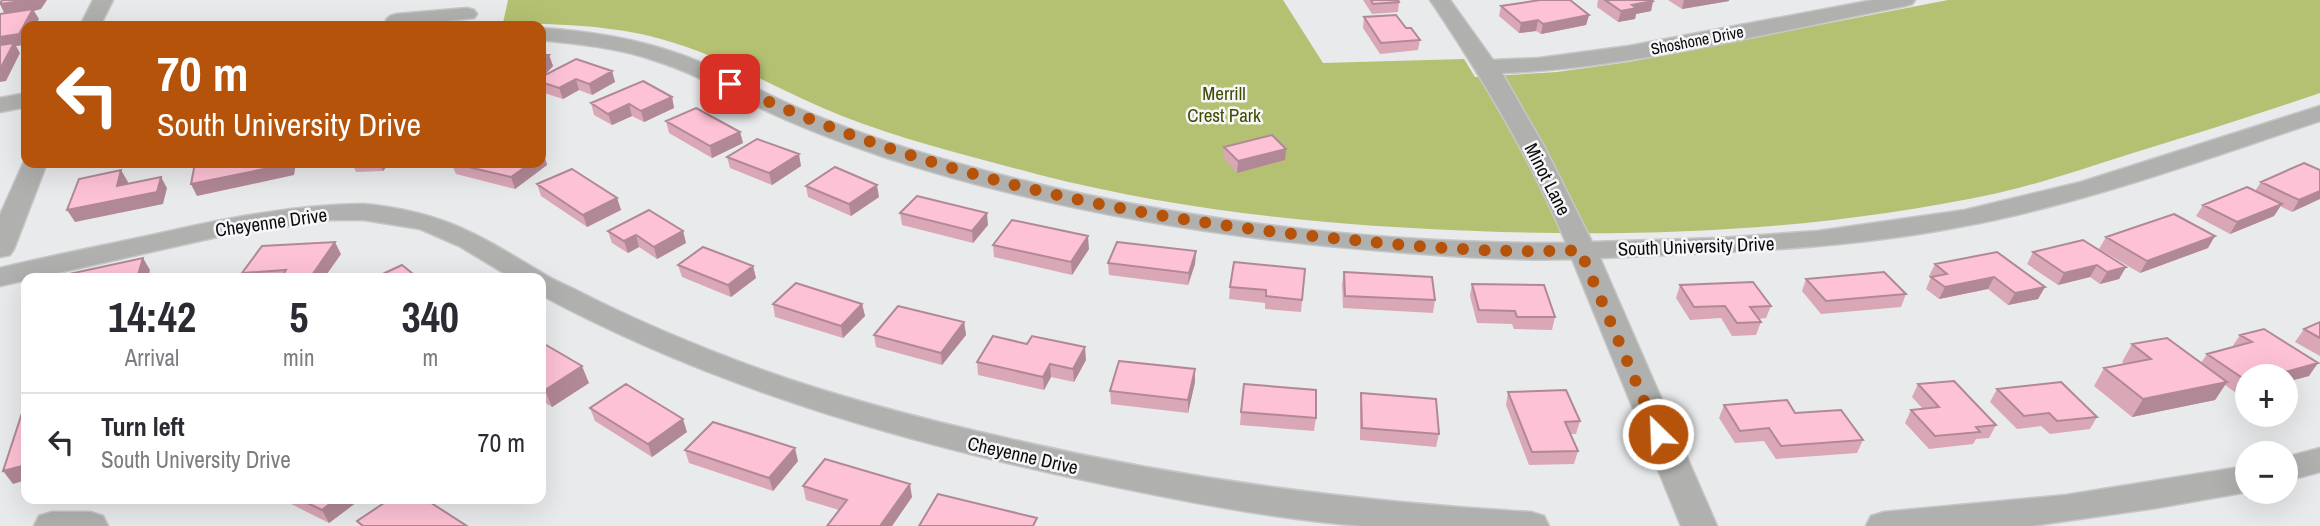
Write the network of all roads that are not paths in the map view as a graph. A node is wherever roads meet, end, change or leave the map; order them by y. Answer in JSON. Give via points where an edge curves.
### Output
{"nodes":[{"id":1,"x":103,"y":0,"type":"edge"},
{"id":2,"x":412,"y":0,"type":"edge"},
{"id":3,"x":1440,"y":0,"type":"edge"},
{"id":4,"x":1905,"y":0,"type":"edge"},
{"id":5,"x":467,"y":13,"type":"edge"},
{"id":6,"x":92,"y":21,"type":"edge"},
{"id":7,"x":397,"y":21,"type":"edge"},
{"id":8,"x":409,"y":21,"type":"edge"},
{"id":9,"x":546,"y":35,"type":"edge"},
{"id":10,"x":1488,"y":67,"type":"junction"},
{"id":11,"x":21,"y":101,"type":"edge"},
{"id":12,"x":0,"y":105,"type":"edge"},
{"id":13,"x":2320,"y":113,"type":"edge"},
{"id":14,"x":32,"y":168,"type":"edge"},
{"id":15,"x":0,"y":249,"type":"edge"},
{"id":16,"x":1580,"y":250,"type":"junction"},
{"id":17,"x":524,"y":273,"type":"edge"},
{"id":18,"x":0,"y":277,"type":"edge"},
{"id":19,"x":546,"y":286,"type":"edge"},
{"id":20,"x":2320,"y":460,"type":"edge"},
{"id":21,"x":2298,"y":466,"type":"edge"},
{"id":22,"x":2235,"y":481,"type":"edge"},
{"id":23,"x":52,"y":526,"type":"edge"},
{"id":24,"x":90,"y":526,"type":"edge"},
{"id":25,"x":1531,"y":526,"type":"edge"},
{"id":26,"x":1699,"y":526,"type":"edge"},
{"id":27,"x":1884,"y":526,"type":"edge"}],
"edges":[{"from":1,"to":6,"type":"street"},
{"from":2,"to":7,"type":"street","via":[[407,14]]},
{"from":3,"to":10,"type":"street","name":"Minot Lane"},
{"from":4,"to":10,"type":"street","name":"Shoshone Drive","via":[[1629,53]]},
{"from":5,"to":8,"type":"street"},
{"from":9,"to":16,"type":"street","name":"South University Drive","via":[[622,45],[672,58],[832,130],[940,166],[1065,197],[1185,220],[1302,235],[1402,245]]},
{"from":10,"to":16,"type":"street","name":"Minot Lane","via":[[1532,146]]},
{"from":11,"to":12,"type":"street"},
{"from":13,"to":16,"type":"street","name":"South University Drive","via":[[2070,194],[1933,224],[1750,246]]},
{"from":14,"to":15,"type":"street"},
{"from":16,"to":26,"type":"street","name":"Minot Lane"},
{"from":17,"to":18,"type":"street","name":"Cheyenne Drive","via":[[427,222],[347,213],[262,220]]},
{"from":19,"to":25,"type":"street","name":"Cheyenne Drive","via":[[679,349],[772,385],[900,425],[1068,466],[1228,496],[1381,515]]},
{"from":20,"to":21,"type":"street"},
{"from":22,"to":27,"type":"street","via":[[2047,512]]},
{"from":23,"to":24,"type":"street"}]}
